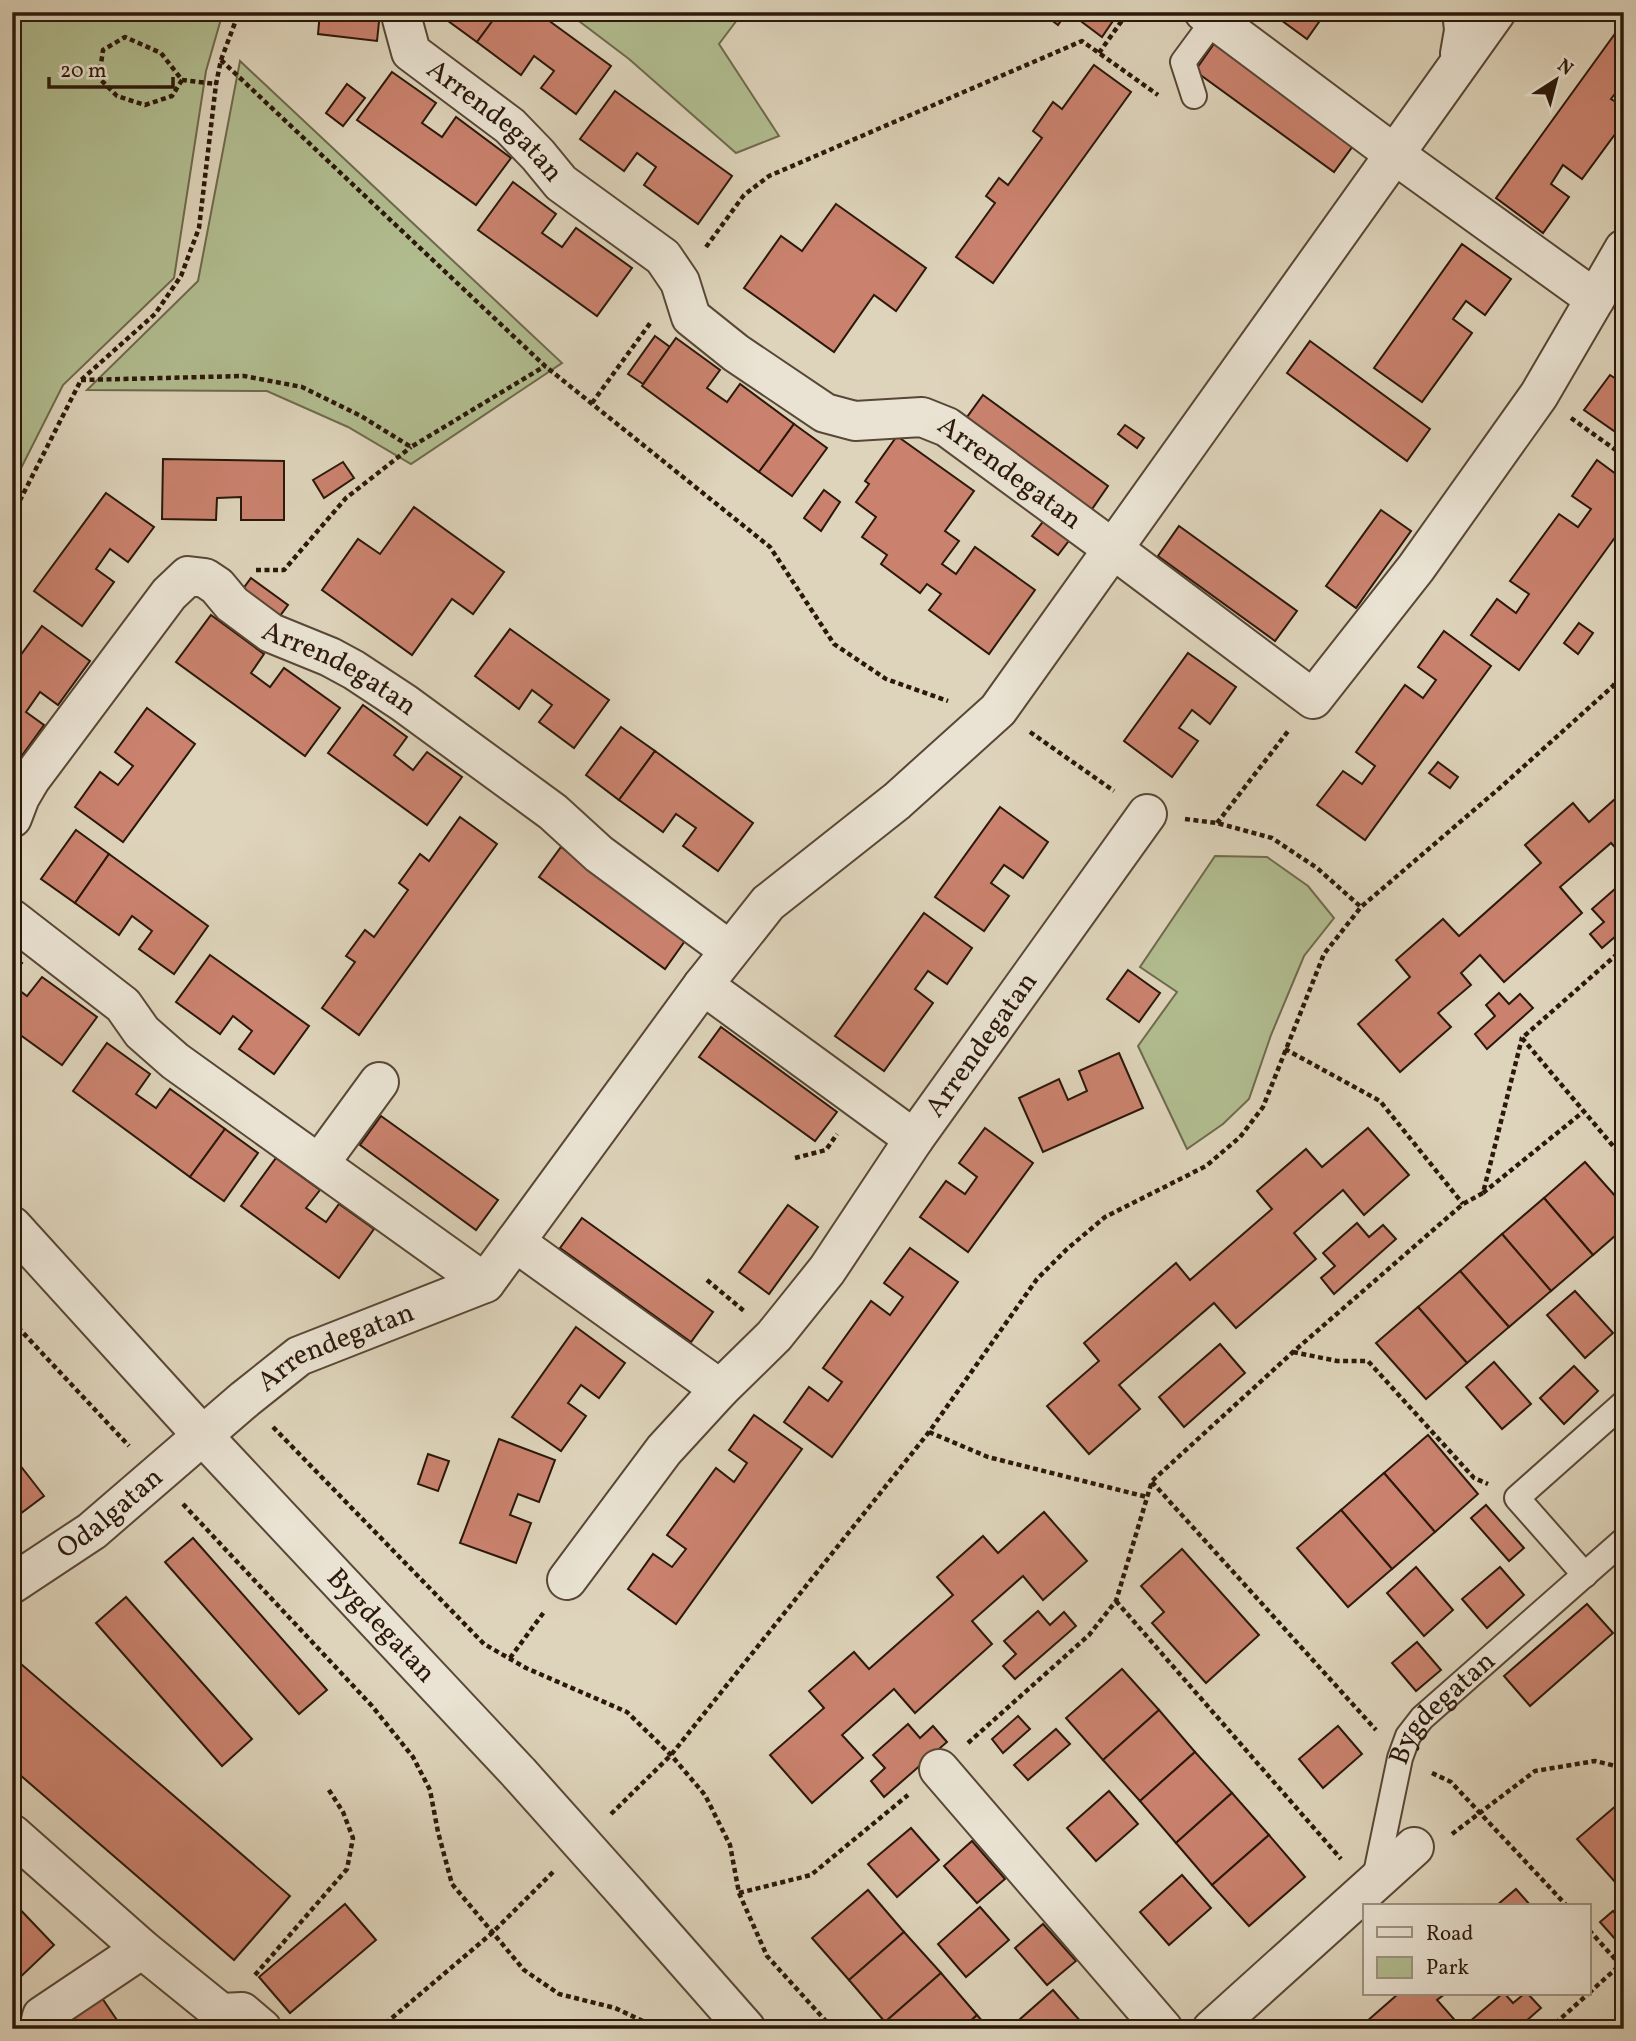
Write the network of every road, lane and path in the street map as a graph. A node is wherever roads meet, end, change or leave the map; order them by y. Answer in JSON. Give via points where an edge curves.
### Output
{"nodes":[{"id":1,"x":239,"y":12,"type":"edge"},
{"id":2,"x":403,"y":12,"type":"edge"},
{"id":3,"x":1128,"y":12,"type":"edge"},
{"id":4,"x":1455,"y":12,"type":"edge"},
{"id":5,"x":1496,"y":12,"type":"edge"},
{"id":6,"x":1209,"y":16,"type":"edge"},
{"id":7,"x":1099,"y":53,"type":"junction"},
{"id":8,"x":221,"y":60,"type":"junction"},
{"id":9,"x":1462,"y":60,"type":"junction"},
{"id":10,"x":182,"y":79,"type":"junction"},
{"id":11,"x":216,"y":84,"type":"junction"},
{"id":12,"x":1194,"y":96,"type":"dead end"},
{"id":13,"x":1161,"y":97,"type":"dead end"},
{"id":14,"x":1394,"y":154,"type":"junction"},
{"id":15,"x":1624,"y":249,"type":"edge"},
{"id":16,"x":680,"y":282,"type":"junction"},
{"id":17,"x":1595,"y":299,"type":"junction"},
{"id":18,"x":545,"y":366,"type":"junction"},
{"id":19,"x":81,"y":380,"type":"junction"},
{"id":20,"x":1539,"y":395,"type":"junction"},
{"id":21,"x":592,"y":403,"type":"junction"},
{"id":22,"x":411,"y":447,"type":"junction"},
{"id":23,"x":1624,"y":456,"type":"edge"},
{"id":24,"x":12,"y":516,"type":"edge"},
{"id":25,"x":1113,"y":549,"type":"junction"},
{"id":26,"x":205,"y":578,"type":"junction"},
{"id":27,"x":1624,"y":669,"type":"edge"},
{"id":28,"x":1624,"y":685,"type":"edge"},
{"id":29,"x":1613,"y":686,"type":"junction"},
{"id":30,"x":1313,"y":699,"type":"junction"},
{"id":31,"x":998,"y":710,"type":"junction"},
{"id":32,"x":1147,"y":814,"type":"junction"},
{"id":33,"x":12,"y":818,"type":"edge"},
{"id":34,"x":1217,"y":823,"type":"junction"},
{"id":35,"x":1361,"y":907,"type":"junction"},
{"id":36,"x":12,"y":919,"type":"edge"},
{"id":37,"x":1624,"y":948,"type":"edge"},
{"id":38,"x":729,"y":950,"type":"junction"},
{"id":39,"x":703,"y":985,"type":"junction"},
{"id":40,"x":1522,"y":1038,"type":"junction"},
{"id":41,"x":1285,"y":1049,"type":"junction"},
{"id":42,"x":379,"y":1082,"type":"dead end"},
{"id":43,"x":862,"y":1101,"type":"junction"},
{"id":44,"x":1583,"y":1112,"type":"junction"},
{"id":45,"x":914,"y":1139,"type":"junction"},
{"id":46,"x":795,"y":1158,"type":"dead end"},
{"id":47,"x":1624,"y":1159,"type":"edge"},
{"id":48,"x":319,"y":1164,"type":"junction"},
{"id":49,"x":1483,"y":1194,"type":"junction"},
{"id":50,"x":1463,"y":1204,"type":"junction"},
{"id":51,"x":12,"y":1226,"type":"edge"},
{"id":52,"x":515,"y":1242,"type":"junction"},
{"id":53,"x":485,"y":1283,"type":"junction"},
{"id":54,"x":12,"y":1321,"type":"edge"},
{"id":55,"x":1293,"y":1352,"type":"junction"},
{"id":56,"x":720,"y":1389,"type":"junction"},
{"id":57,"x":245,"y":1399,"type":"junction"},
{"id":58,"x":1624,"y":1403,"type":"edge"},
{"id":59,"x":929,"y":1432,"type":"junction"},
{"id":60,"x":203,"y":1436,"type":"junction"},
{"id":61,"x":157,"y":1476,"type":"junction"},
{"id":62,"x":1152,"y":1481,"type":"junction"},
{"id":63,"x":1147,"y":1497,"type":"junction"},
{"id":64,"x":1517,"y":1498,"type":"junction"},
{"id":65,"x":1624,"y":1540,"type":"edge"},
{"id":66,"x":1585,"y":1575,"type":"junction"},
{"id":67,"x":567,"y":1580,"type":"joint"},
{"id":68,"x":12,"y":1584,"type":"edge"},
{"id":69,"x":1116,"y":1601,"type":"junction"},
{"id":70,"x":510,"y":1659,"type":"junction"},
{"id":71,"x":671,"y":1755,"type":"junction"},
{"id":72,"x":1400,"y":1758,"type":"junction"},
{"id":73,"x":1624,"y":1768,"type":"edge"},
{"id":74,"x":939,"y":1769,"type":"junction"},
{"id":75,"x":327,"y":1787,"type":"dead end"},
{"id":76,"x":1481,"y":1812,"type":"junction"},
{"id":77,"x":605,"y":1821,"type":"dead end"},
{"id":78,"x":12,"y":1834,"type":"edge"},
{"id":79,"x":1414,"y":1847,"type":"joint"},
{"id":80,"x":558,"y":1867,"type":"dead end"},
{"id":81,"x":1371,"y":1886,"type":"junction"},
{"id":82,"x":738,"y":1893,"type":"junction"},
{"id":83,"x":1565,"y":1904,"type":"edge"},
{"id":84,"x":1590,"y":1931,"type":"edge"},
{"id":85,"x":492,"y":1933,"type":"junction"},
{"id":86,"x":142,"y":1949,"type":"junction"},
{"id":87,"x":1622,"y":1967,"type":"edge"},
{"id":88,"x":1590,"y":1992,"type":"edge"},
{"id":89,"x":1586,"y":1996,"type":"edge"},
{"id":90,"x":232,"y":2021,"type":"edge"},
{"id":91,"x":39,"y":2029,"type":"edge"},
{"id":92,"x":379,"y":2029,"type":"edge"},
{"id":93,"x":660,"y":2029,"type":"edge"},
{"id":94,"x":746,"y":2029,"type":"edge"},
{"id":95,"x":833,"y":2029,"type":"edge"},
{"id":96,"x":1163,"y":2029,"type":"edge"},
{"id":97,"x":1212,"y":2029,"type":"edge"},
{"id":98,"x":1549,"y":2029,"type":"edge"}],
"edges":[{"from":1,"to":8,"type":"path"},
{"from":2,"to":16,"type":"street","name":"Arrendegatan","via":[[411,52],[509,127],[561,183],[663,257]]},
{"from":3,"to":7,"type":"path"},
{"from":4,"to":9,"type":"lane","via":[[1452,53]]},
{"from":5,"to":9,"type":"street"},
{"from":6,"to":12,"type":"lane","via":[[1184,62]]},
{"from":6,"to":14,"type":"street"},
{"from":7,"to":13,"type":"path"},
{"from":7,"to":16,"type":"path","via":[[1082,41],[769,176],[744,195]]},
{"from":8,"to":11,"type":"path"},
{"from":8,"to":18,"type":"path"},
{"from":9,"to":14,"type":"street"},
{"from":10,"to":10,"type":"path","via":[[161,54],[125,37],[103,50],[99,78],[117,96],[145,104],[172,96]]},
{"from":10,"to":11,"type":"path"},
{"from":11,"to":19,"type":"path","via":[[198,228],[181,276],[155,314]]},
{"from":14,"to":17,"type":"street"},
{"from":14,"to":25,"type":"street"},
{"from":15,"to":17,"type":"street"},
{"from":16,"to":21,"type":"path"},
{"from":16,"to":25,"type":"street","name":"Arrendegatan","via":[[691,317],[825,413],[855,421],[922,417],[947,427]]},
{"from":17,"to":20,"type":"street"},
{"from":18,"to":21,"type":"path"},
{"from":18,"to":22,"type":"path"},
{"from":19,"to":22,"type":"path","via":[[244,376],[302,387]]},
{"from":19,"to":24,"type":"path"},
{"from":20,"to":23,"type":"path"},
{"from":20,"to":30,"type":"street","via":[[1416,568]]},
{"from":21,"to":31,"type":"path","via":[[770,547],[834,644],[886,679],[945,701]]},
{"from":22,"to":26,"type":"path","via":[[346,498],[285,570],[223,570]]},
{"from":25,"to":30,"type":"street","name":"Arrendegatan"},
{"from":25,"to":31,"type":"street"},
{"from":26,"to":33,"type":"street","via":[[188,576],[169,594],[30,780]]},
{"from":26,"to":38,"type":"street","name":"Arrendegatan","via":[[271,633],[330,657],[404,703]]},
{"from":27,"to":29,"type":"path"},
{"from":28,"to":29,"type":"path"},
{"from":29,"to":35,"type":"path"},
{"from":30,"to":34,"type":"path"},
{"from":31,"to":32,"type":"path"},
{"from":31,"to":38,"type":"street","via":[[897,801],[768,903]]},
{"from":32,"to":34,"type":"path"},
{"from":32,"to":45,"type":"street","name":"Arrendegatan"},
{"from":34,"to":35,"type":"path","via":[[1272,838],[1317,868]]},
{"from":35,"to":41,"type":"path","via":[[1324,954]]},
{"from":36,"to":48,"type":"street","via":[[123,1005],[142,1032],[175,1061]]},
{"from":37,"to":40,"type":"path"},
{"from":38,"to":39,"type":"street"},
{"from":39,"to":43,"type":"street","name":"Arrendegatan"},
{"from":39,"to":52,"type":"street"},
{"from":40,"to":44,"type":"path"},
{"from":40,"to":49,"type":"path"},
{"from":41,"to":50,"type":"path","via":[[1380,1101]]},
{"from":41,"to":59,"type":"path","via":[[1263,1107],[1240,1136],[1206,1166],[1105,1217],[1067,1249],[1037,1279]]},
{"from":42,"to":48,"type":"street"},
{"from":43,"to":45,"type":"street","name":"Arrendegatan"},
{"from":43,"to":46,"type":"path","via":[[825,1150]]},
{"from":44,"to":47,"type":"path"},
{"from":44,"to":49,"type":"path"},
{"from":45,"to":56,"type":"street","name":"Arrendegatan","via":[[827,1270],[774,1336]]},
{"from":48,"to":53,"type":"street"},
{"from":49,"to":50,"type":"path"},
{"from":50,"to":55,"type":"path"},
{"from":51,"to":60,"type":"street","name":"Bygdegatan"},
{"from":52,"to":53,"type":"street"},
{"from":52,"to":56,"type":"street"},
{"from":53,"to":57,"type":"street","name":"Arrendegatan","via":[[299,1356]]},
{"from":54,"to":61,"type":"path"},
{"from":55,"to":62,"type":"path"},
{"from":55,"to":64,"type":"path","via":[[1337,1361],[1368,1361],[1474,1478]]},
{"from":56,"to":67,"type":"street","name":"Arrendegatan","via":[[664,1450]]},
{"from":57,"to":60,"type":"street","name":"Arrendegatan"},
{"from":57,"to":70,"type":"path","via":[[485,1644]]},
{"from":58,"to":64,"type":"lane"},
{"from":59,"to":63,"type":"path","via":[[988,1457]]},
{"from":59,"to":71,"type":"path"},
{"from":60,"to":61,"type":"street","name":"Odalgatan"},
{"from":60,"to":94,"type":"street","name":"Bygdegatan","bridge":true,"via":[[519,1773]]},
{"from":61,"to":68,"type":"street","name":"Odalgatan","via":[[92,1531]]},
{"from":61,"to":85,"type":"path","via":[[372,1706],[413,1757],[430,1790],[452,1884]]},
{"from":62,"to":63,"type":"path"},
{"from":62,"to":72,"type":"path"},
{"from":63,"to":69,"type":"path"},
{"from":64,"to":66,"type":"lane"},
{"from":65,"to":66,"type":"lane","name":"Bygdegatan"},
{"from":66,"to":72,"type":"lane","name":"Bygdegatan","via":[[1422,1718],[1408,1736]]},
{"from":67,"to":70,"type":"path"},
{"from":69,"to":74,"type":"path","via":[[1089,1635]]},
{"from":69,"to":81,"type":"path"},
{"from":70,"to":71,"type":"path","via":[[627,1712]]},
{"from":71,"to":77,"type":"path"},
{"from":71,"to":82,"type":"path","via":[[705,1796],[730,1845]]},
{"from":72,"to":76,"type":"path","via":[[1451,1782]]},
{"from":72,"to":81,"type":"lane","name":"Bygdegatan"},
{"from":73,"to":76,"type":"path","via":[[1595,1761],[1535,1771]]},
{"from":74,"to":82,"type":"path","via":[[811,1875]]},
{"from":74,"to":96,"type":"street"},
{"from":75,"to":90,"type":"path","via":[[353,1838],[346,1869],[254,1977]]},
{"from":76,"to":79,"type":"path","via":[[1455,1833]]},
{"from":76,"to":83,"type":"path"},
{"from":78,"to":86,"type":"street"},
{"from":79,"to":81,"type":"street"},
{"from":80,"to":85,"type":"path"},
{"from":81,"to":97,"type":"street"},
{"from":82,"to":95,"type":"path","via":[[767,1956]]},
{"from":84,"to":87,"type":"path"},
{"from":85,"to":92,"type":"path"},
{"from":85,"to":93,"type":"path","via":[[524,1970],[559,1994],[615,2008]]},
{"from":86,"to":90,"type":"street"},
{"from":86,"to":91,"type":"street","via":[[42,2016]]},
{"from":87,"to":88,"type":"path"},
{"from":89,"to":98,"type":"path"}]}
